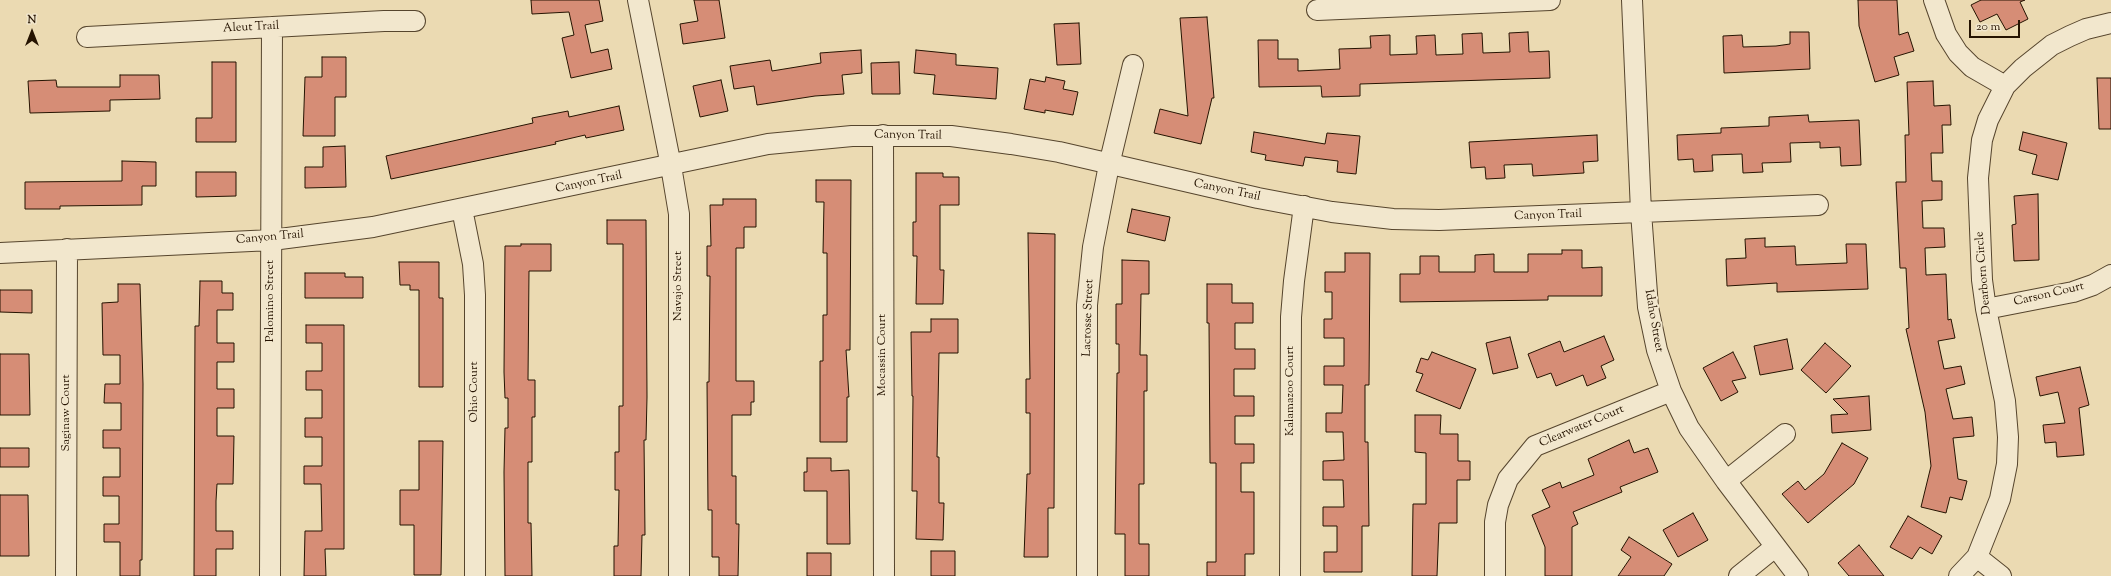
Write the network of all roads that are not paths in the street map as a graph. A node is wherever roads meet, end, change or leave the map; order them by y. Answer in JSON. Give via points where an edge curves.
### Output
{"nodes":[{"id":1,"x":638,"y":0,"type":"edge"},
{"id":2,"x":1550,"y":0,"type":"edge"},
{"id":3,"x":1632,"y":0,"type":"edge"},
{"id":4,"x":1934,"y":0,"type":"edge"},
{"id":5,"x":1317,"y":10,"type":"dead end"},
{"id":6,"x":415,"y":21,"type":"dead end"},
{"id":7,"x":2111,"y":23,"type":"edge"},
{"id":8,"x":272,"y":27,"type":"junction"},
{"id":9,"x":87,"y":37,"type":"dead end"},
{"id":10,"x":1133,"y":65,"type":"dead end"},
{"id":11,"x":2005,"y":86,"type":"junction"},
{"id":12,"x":883,"y":135,"type":"junction"},
{"id":13,"x":1109,"y":165,"type":"junction"},
{"id":14,"x":671,"y":166,"type":"junction"},
{"id":15,"x":1818,"y":205,"type":"dead end"},
{"id":16,"x":1304,"y":206,"type":"junction"},
{"id":17,"x":462,"y":209,"type":"junction"},
{"id":18,"x":1641,"y":212,"type":"junction"},
{"id":19,"x":272,"y":240,"type":"junction"},
{"id":20,"x":67,"y":249,"type":"junction"},
{"id":21,"x":0,"y":253,"type":"edge"},
{"id":22,"x":2111,"y":275,"type":"edge"},
{"id":23,"x":1986,"y":309,"type":"junction"},
{"id":24,"x":1671,"y":391,"type":"junction"},
{"id":25,"x":1785,"y":434,"type":"dead end"},
{"id":26,"x":1726,"y":481,"type":"junction"},
{"id":27,"x":1775,"y":547,"type":"junction"},
{"id":28,"x":1977,"y":557,"type":"junction"},
{"id":29,"x":66,"y":576,"type":"edge"},
{"id":30,"x":270,"y":576,"type":"edge"},
{"id":31,"x":475,"y":576,"type":"edge"},
{"id":32,"x":678,"y":576,"type":"edge"},
{"id":33,"x":884,"y":576,"type":"edge"},
{"id":34,"x":1087,"y":576,"type":"edge"},
{"id":35,"x":1290,"y":576,"type":"edge"},
{"id":36,"x":1495,"y":576,"type":"edge"},
{"id":37,"x":1739,"y":576,"type":"edge"},
{"id":38,"x":1798,"y":576,"type":"edge"},
{"id":39,"x":1959,"y":576,"type":"edge"},
{"id":40,"x":2001,"y":576,"type":"edge"}],
"edges":[{"from":1,"to":14,"type":"street","name":"Navajo Street"},
{"from":2,"to":5,"type":"street"},
{"from":3,"to":18,"type":"street","name":"Idaho Street"},
{"from":4,"to":11,"type":"street","via":[[1946,34],[1958,53],[1972,67]]},
{"from":6,"to":8,"type":"street","name":"Aleut Trail"},
{"from":7,"to":11,"type":"street","name":"Dearborn Circle","via":[[2086,29],[2052,45]]},
{"from":8,"to":9,"type":"street","name":"Aleut Trail"},
{"from":8,"to":19,"type":"street","name":"Palomino Street"},
{"from":10,"to":13,"type":"street","name":"Lacrosse Street"},
{"from":11,"to":23,"type":"street","name":"Dearborn Circle","via":[[1988,120],[1982,140],[1978,178],[1980,247]]},
{"from":12,"to":13,"type":"street","name":"Canyon Trail","via":[[982,139],[1059,152]]},
{"from":12,"to":14,"type":"street","name":"Canyon Trail","via":[[815,138],[768,144]]},
{"from":12,"to":33,"type":"street","name":"Mocassin Court"},
{"from":13,"to":16,"type":"street","name":"Canyon Trail"},
{"from":13,"to":34,"type":"street","name":"Lacrosse Street","via":[[1093,247],[1087,305]]},
{"from":14,"to":17,"type":"street","name":"Canyon Trail"},
{"from":14,"to":32,"type":"street","name":"Navajo Street","via":[[679,214]]},
{"from":15,"to":18,"type":"street","name":"Canyon Trail"},
{"from":16,"to":18,"type":"street","name":"Canyon Trail","via":[[1373,217],[1439,220]]},
{"from":16,"to":35,"type":"street","name":"Kalamazoo Court","via":[[1291,317]]},
{"from":17,"to":19,"type":"street","name":"Canyon Trail","via":[[374,227]]},
{"from":17,"to":31,"type":"street","name":"Ohio Court","via":[[473,264],[475,295]]},
{"from":18,"to":24,"type":"street","name":"Idaho Street","via":[[1648,307],[1657,350]]},
{"from":19,"to":20,"type":"street","name":"Canyon Trail"},
{"from":19,"to":30,"type":"street","name":"Palomino Street"},
{"from":20,"to":21,"type":"street","name":"Canyon Trail"},
{"from":20,"to":29,"type":"street","name":"Saginaw Court"},
{"from":22,"to":23,"type":"street","name":"Carson Court","via":[[2073,292]]},
{"from":23,"to":28,"type":"street","name":"Dearborn Circle","via":[[2005,401],[2008,437],[2007,464],[2000,498]]},
{"from":24,"to":26,"type":"street","name":"Idaho Street","via":[[1689,428]]},
{"from":24,"to":36,"type":"street","name":"Clearwater Court","via":[[1535,446],[1508,479],[1498,505],[1495,522]]},
{"from":25,"to":26,"type":"street"},
{"from":26,"to":27,"type":"street","name":"Idaho Street"},
{"from":27,"to":37,"type":"street"},
{"from":27,"to":38,"type":"street","name":"Idaho Street"},
{"from":28,"to":39,"type":"street","name":"Dearborn Circle"},
{"from":28,"to":40,"type":"street"}]}
